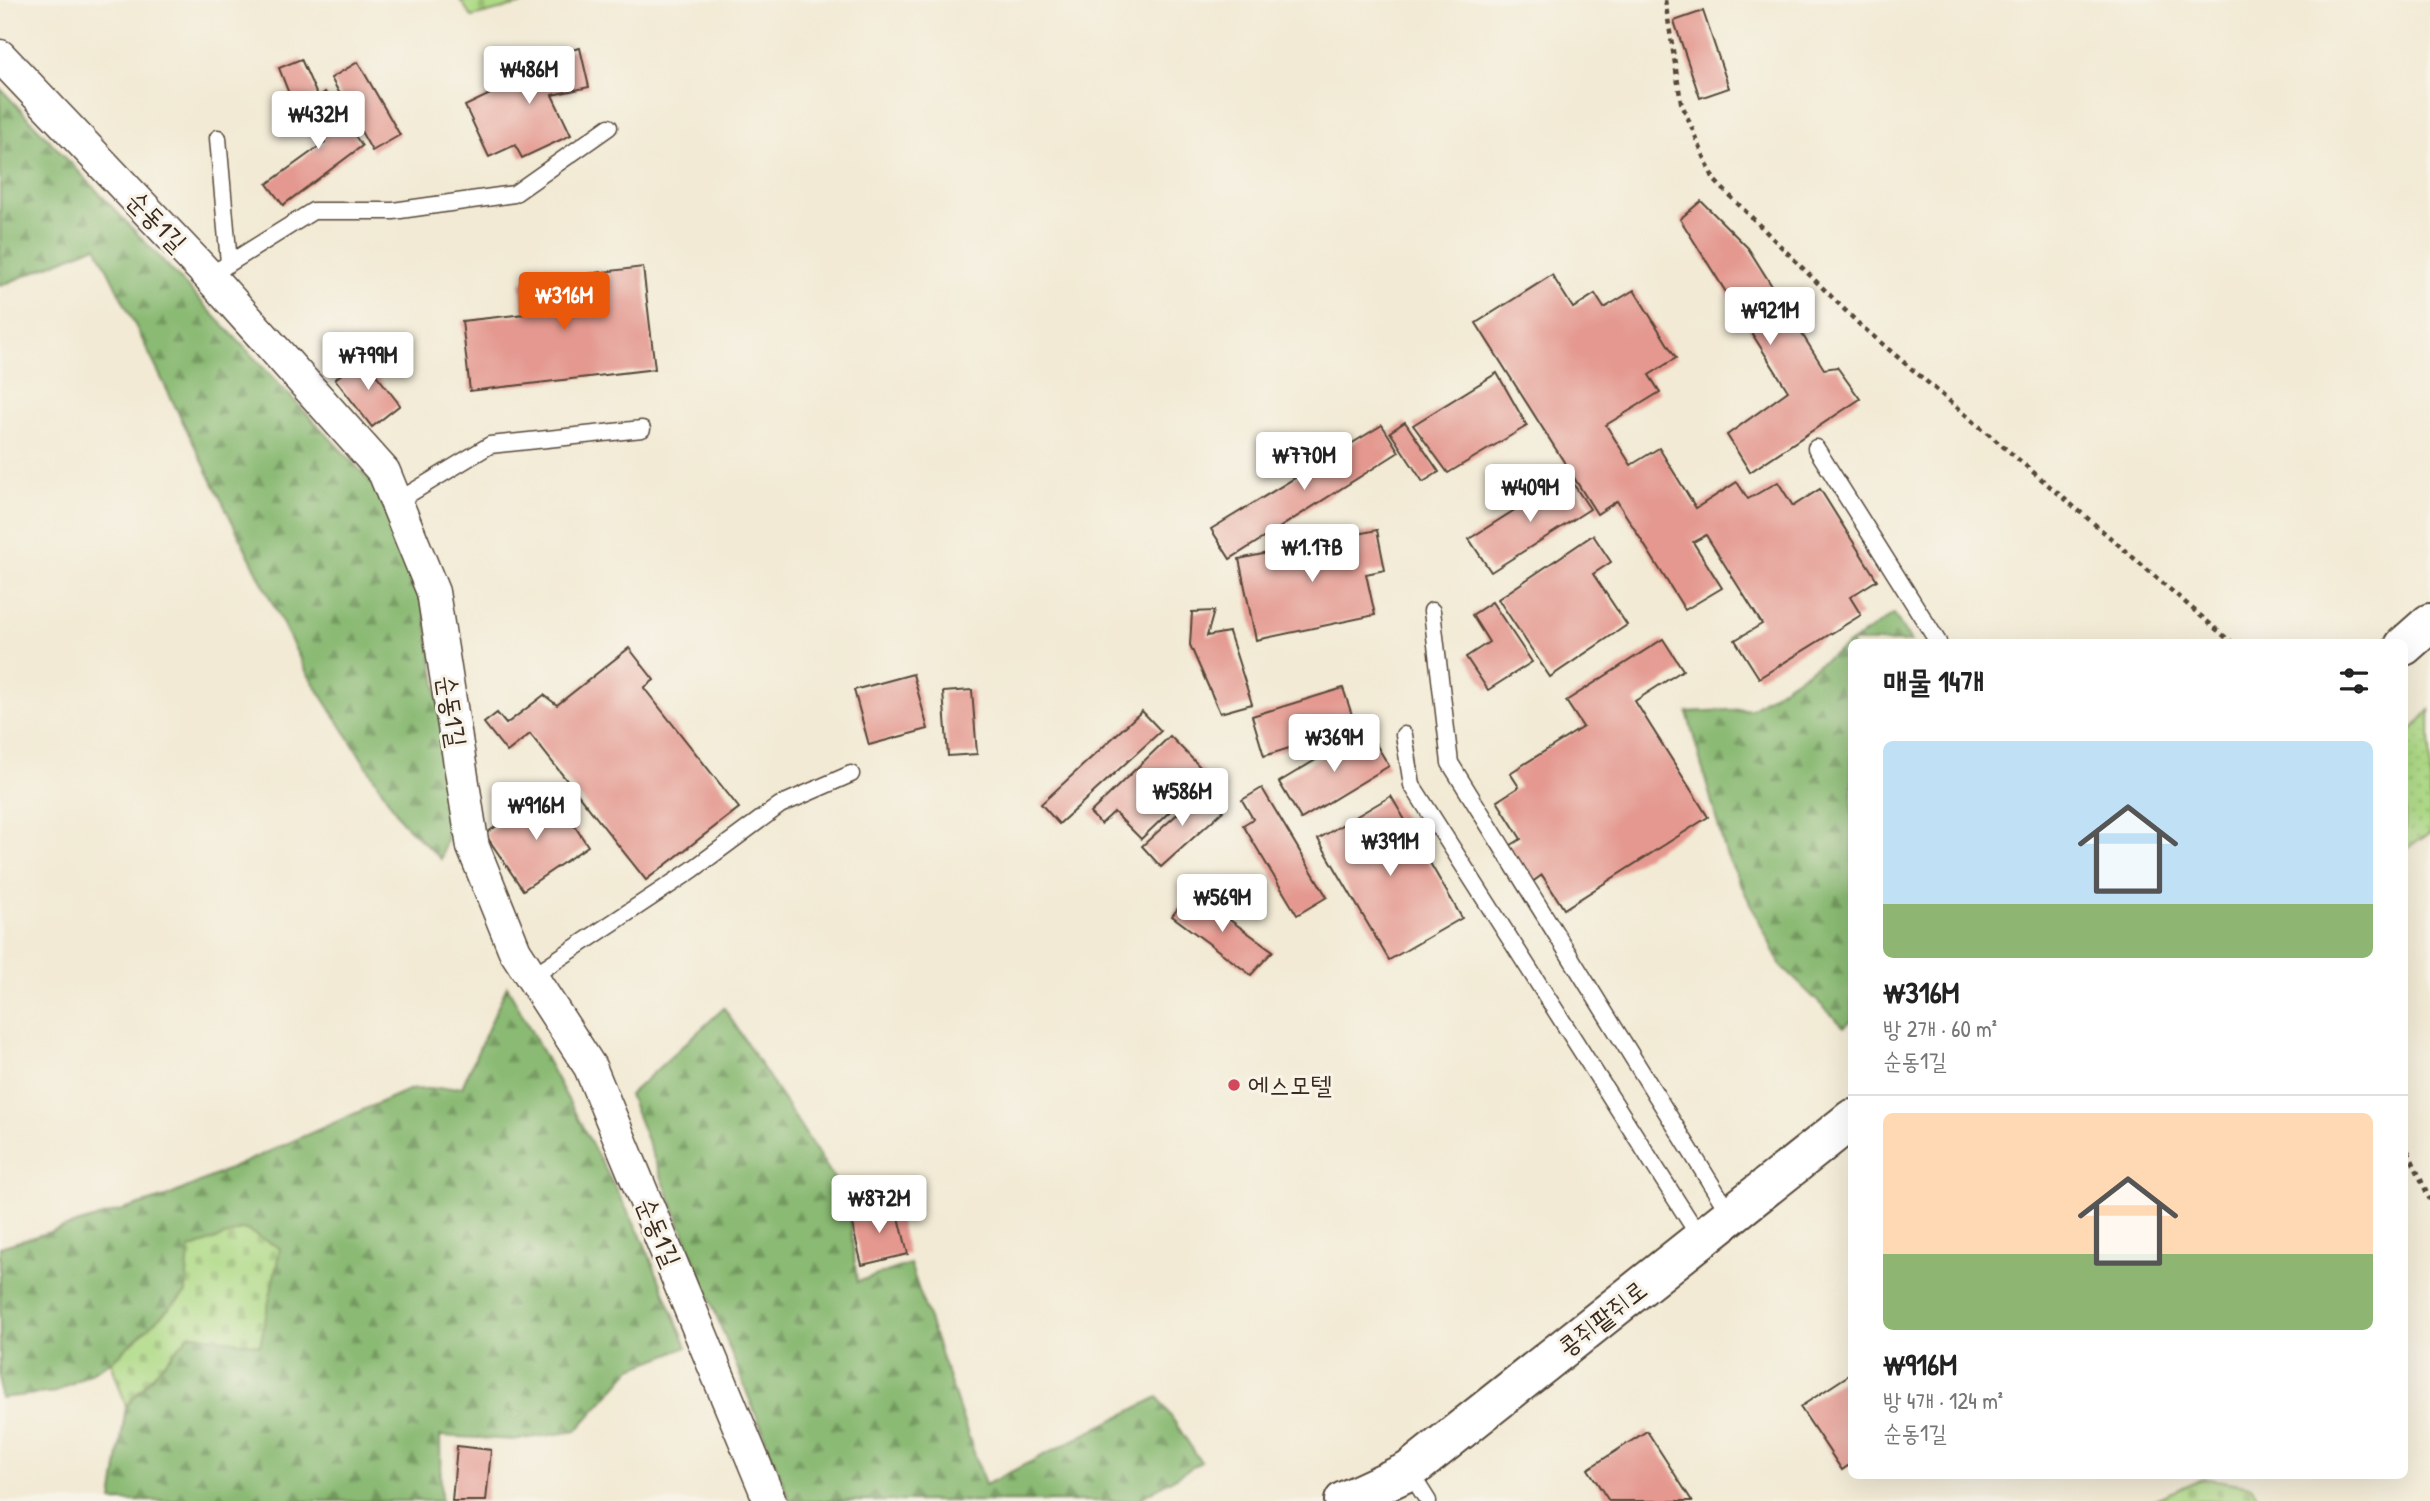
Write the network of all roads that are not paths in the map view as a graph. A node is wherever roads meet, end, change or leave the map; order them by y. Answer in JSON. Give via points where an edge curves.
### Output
{"nodes":[{"id":1,"x":0,"y":56,"type":"edge"},
{"id":2,"x":609,"y":127,"type":"dead end"},
{"id":3,"x":218,"y":138,"type":"dead end"},
{"id":4,"x":219,"y":269,"type":"junction"},
{"id":5,"x":642,"y":429,"type":"dead end"},
{"id":6,"x":1816,"y":448,"type":"dead end"},
{"id":7,"x":396,"y":502,"type":"junction"},
{"id":8,"x":1432,"y":611,"type":"dead end"},
{"id":9,"x":2430,"y":623,"type":"edge"},
{"id":10,"x":1936,"y":639,"type":"edge"},
{"id":11,"x":2408,"y":642,"type":"edge"},
{"id":12,"x":1404,"y":735,"type":"dead end"},
{"id":13,"x":850,"y":774,"type":"dead end"},
{"id":14,"x":531,"y":977,"type":"junction"},
{"id":15,"x":1848,"y":1122,"type":"edge"},
{"id":16,"x":1731,"y":1216,"type":"junction"},
{"id":17,"x":1701,"y":1239,"type":"junction"},
{"id":18,"x":1419,"y":1486,"type":"edge"},
{"id":19,"x":770,"y":1501,"type":"edge"},
{"id":20,"x":1344,"y":1501,"type":"edge"}],
"edges":[{"from":1,"to":4,"type":"street","name":"순동1길"},
{"from":2,"to":4,"type":"lane","via":[[514,194],[393,211],[313,211]]},
{"from":3,"to":4,"type":"lane"},
{"from":4,"to":7,"type":"street","name":"순동1길","via":[[384,472]]},
{"from":5,"to":7,"type":"lane","via":[[490,445]]},
{"from":6,"to":10,"type":"lane"},
{"from":7,"to":14,"type":"street","name":"순동1길","via":[[433,592],[474,847],[515,951]]},
{"from":8,"to":16,"type":"lane","via":[[1450,763]]},
{"from":9,"to":11,"type":"main road"},
{"from":12,"to":17,"type":"lane","via":[[1412,785]]},
{"from":13,"to":14,"type":"lane","via":[[779,805],[692,870]]},
{"from":14,"to":19,"type":"street","name":"순동1길","via":[[590,1067]]},
{"from":15,"to":16,"type":"main road","name":"콩쥐팥쥐로"},
{"from":16,"to":17,"type":"main road","name":"콩쥐팥쥐로"},
{"from":17,"to":18,"type":"main road","name":"콩쥐팥쥐로"},
{"from":18,"to":20,"type":"main road","name":"콩쥐팥쥐로"}]}
